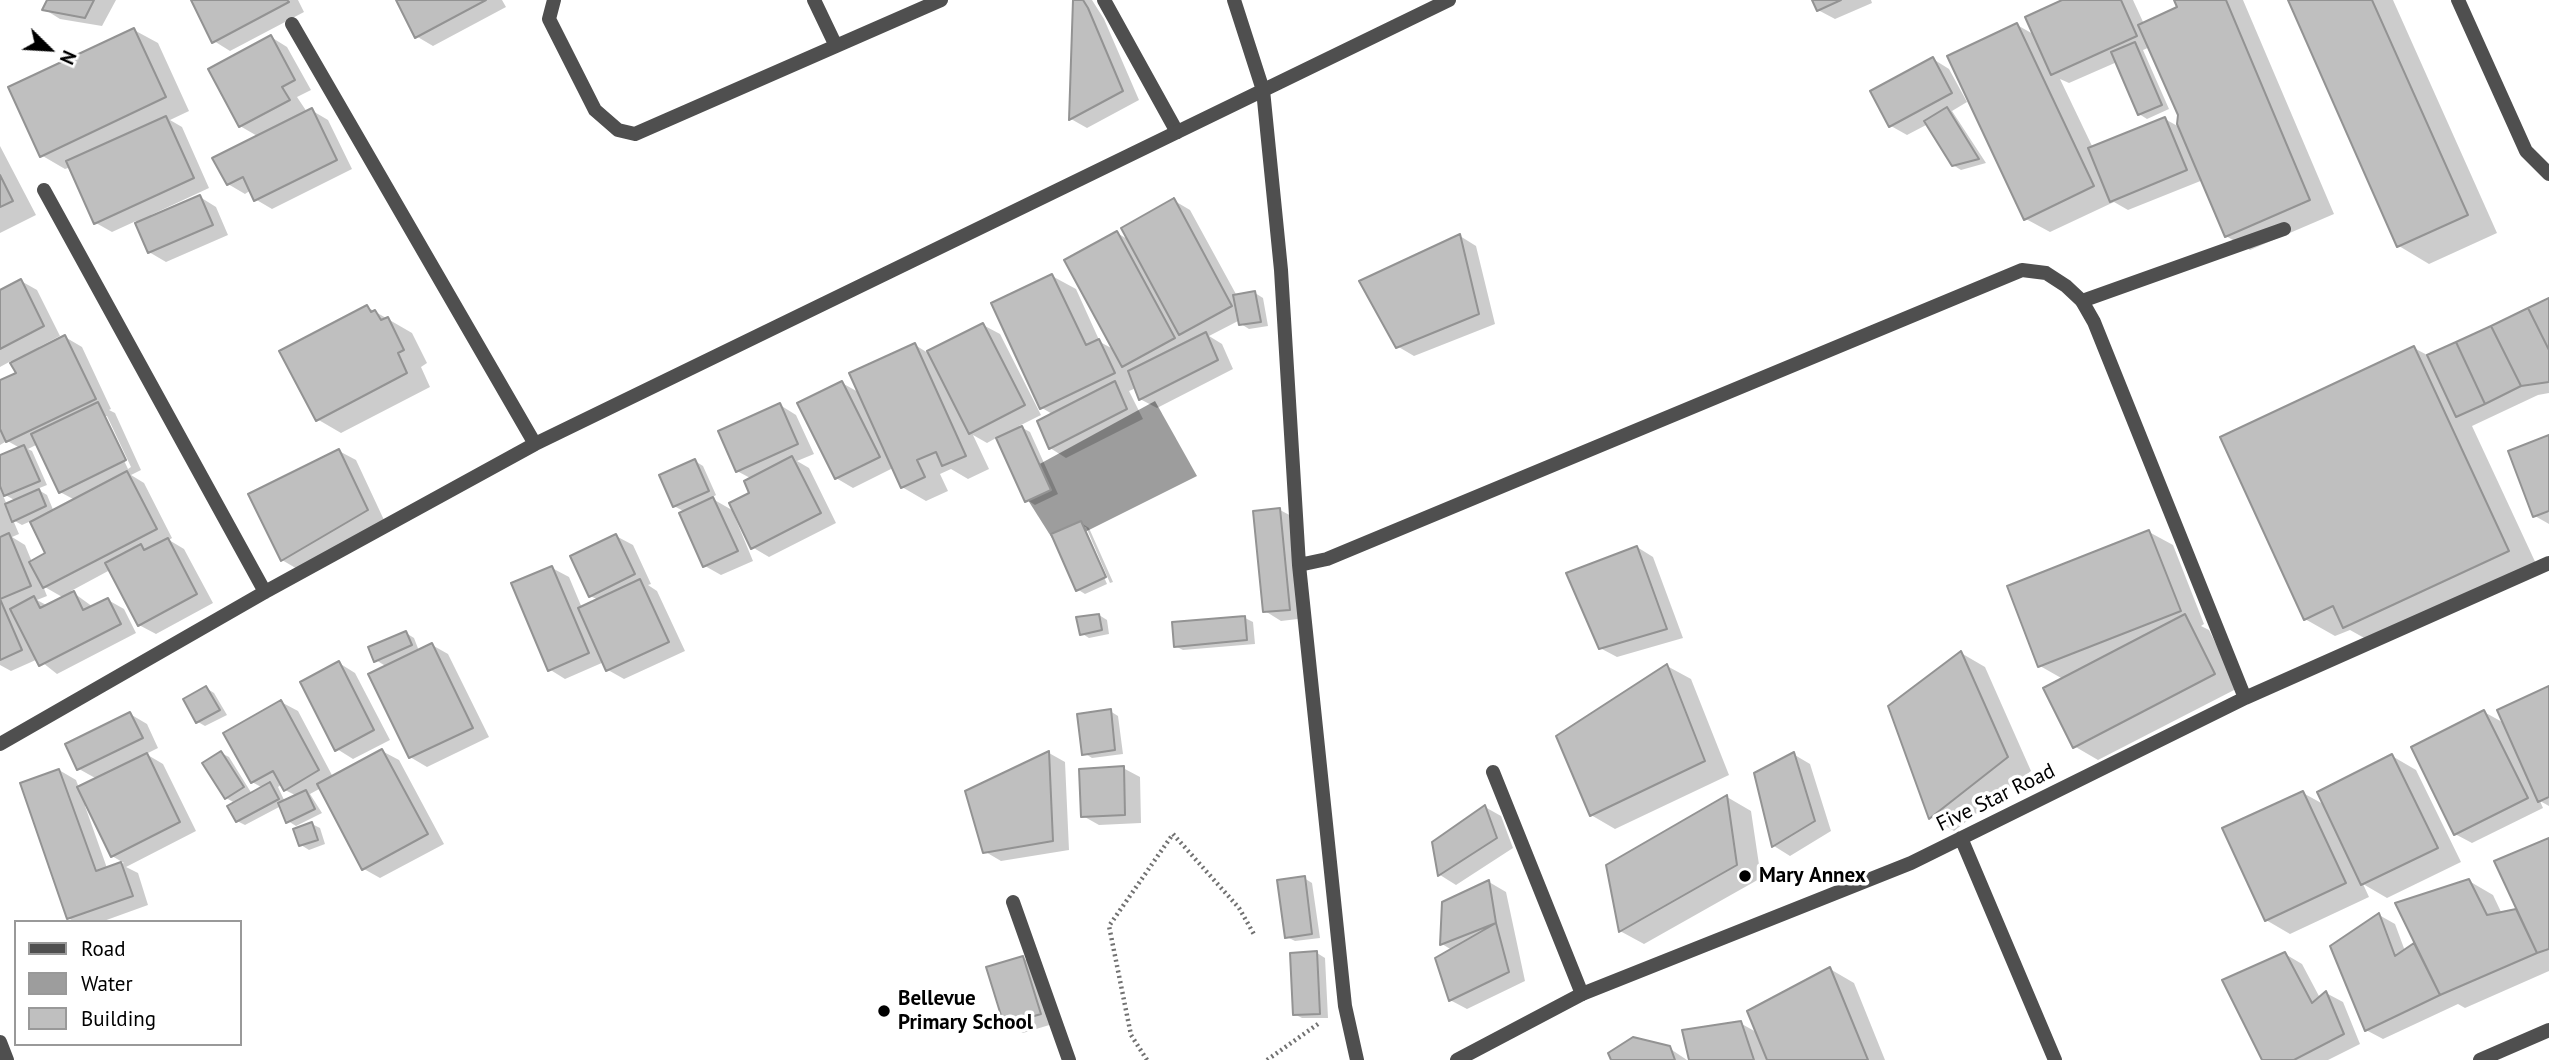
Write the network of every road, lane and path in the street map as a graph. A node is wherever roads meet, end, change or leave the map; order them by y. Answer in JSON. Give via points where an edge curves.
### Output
{"nodes":[{"id":1,"x":554,"y":0,"type":"edge"},
{"id":2,"x":814,"y":0,"type":"edge"},
{"id":3,"x":941,"y":0,"type":"edge"},
{"id":4,"x":1104,"y":0,"type":"edge"},
{"id":5,"x":1234,"y":0,"type":"edge"},
{"id":6,"x":1449,"y":0,"type":"edge"},
{"id":7,"x":2458,"y":0,"type":"edge"},
{"id":8,"x":292,"y":24,"type":"dead end"},
{"id":9,"x":836,"y":46,"type":"junction"},
{"id":10,"x":1263,"y":90,"type":"junction"},
{"id":11,"x":1177,"y":132,"type":"junction"},
{"id":12,"x":2549,"y":174,"type":"edge"},
{"id":13,"x":44,"y":190,"type":"dead end"},
{"id":14,"x":2284,"y":229,"type":"dead end"},
{"id":15,"x":2081,"y":301,"type":"junction"},
{"id":16,"x":535,"y":444,"type":"junction"},
{"id":17,"x":2549,"y":563,"type":"edge"},
{"id":18,"x":1299,"y":565,"type":"junction"},
{"id":19,"x":265,"y":592,"type":"junction"},
{"id":20,"x":2245,"y":698,"type":"junction"},
{"id":21,"x":0,"y":744,"type":"edge"},
{"id":22,"x":1493,"y":772,"type":"dead end"},
{"id":23,"x":1961,"y":838,"type":"junction"},
{"id":24,"x":1013,"y":902,"type":"dead end"},
{"id":25,"x":1255,"y":936,"type":"dead end"},
{"id":26,"x":1582,"y":993,"type":"junction"},
{"id":27,"x":1345,"y":1006,"type":"junction"},
{"id":28,"x":2549,"y":1030,"type":"edge"},
{"id":29,"x":0,"y":1042,"type":"edge"},
{"id":30,"x":7,"y":1060,"type":"edge"},
{"id":31,"x":1069,"y":1060,"type":"edge"},
{"id":32,"x":1147,"y":1060,"type":"edge"},
{"id":33,"x":1267,"y":1060,"type":"edge"},
{"id":34,"x":1357,"y":1060,"type":"edge"},
{"id":35,"x":1457,"y":1060,"type":"edge"},
{"id":36,"x":2055,"y":1060,"type":"edge"},
{"id":37,"x":2480,"y":1060,"type":"edge"}],
"edges":[{"from":1,"to":9,"type":"street","via":[[549,19],[595,110],[618,130],[635,134]]},
{"from":2,"to":9,"type":"street"},
{"from":3,"to":9,"type":"street"},
{"from":4,"to":11,"type":"street"},
{"from":5,"to":10,"type":"street"},
{"from":6,"to":10,"type":"street"},
{"from":7,"to":12,"type":"street","via":[[2526,151]]},
{"from":8,"to":16,"type":"street"},
{"from":10,"to":11,"type":"street"},
{"from":10,"to":18,"type":"street","via":[[1281,270]]},
{"from":11,"to":16,"type":"street"},
{"from":13,"to":19,"type":"street"},
{"from":14,"to":15,"type":"street"},
{"from":15,"to":18,"type":"street","via":[[2046,273],[2022,270],[1327,559]]},
{"from":15,"to":20,"type":"street","via":[[2094,322]]},
{"from":16,"to":19,"type":"street"},
{"from":17,"to":20,"type":"street","name":"Five Star Road"},
{"from":18,"to":27,"type":"street"},
{"from":19,"to":21,"type":"street"},
{"from":20,"to":23,"type":"street","name":"Five Star Road"},
{"from":22,"to":26,"type":"street"},
{"from":23,"to":26,"type":"street","name":"Five Star Road","via":[[1910,863]]},
{"from":23,"to":36,"type":"street"},
{"from":24,"to":31,"type":"street"},
{"from":25,"to":32,"type":"path","via":[[1239,908],[1173,834],[1109,926],[1130,1035]]},
{"from":26,"to":35,"type":"street","name":"Five Star Road"},
{"from":27,"to":33,"type":"path"},
{"from":27,"to":34,"type":"street"},
{"from":28,"to":37,"type":"street"},
{"from":29,"to":30,"type":"street"}]}
